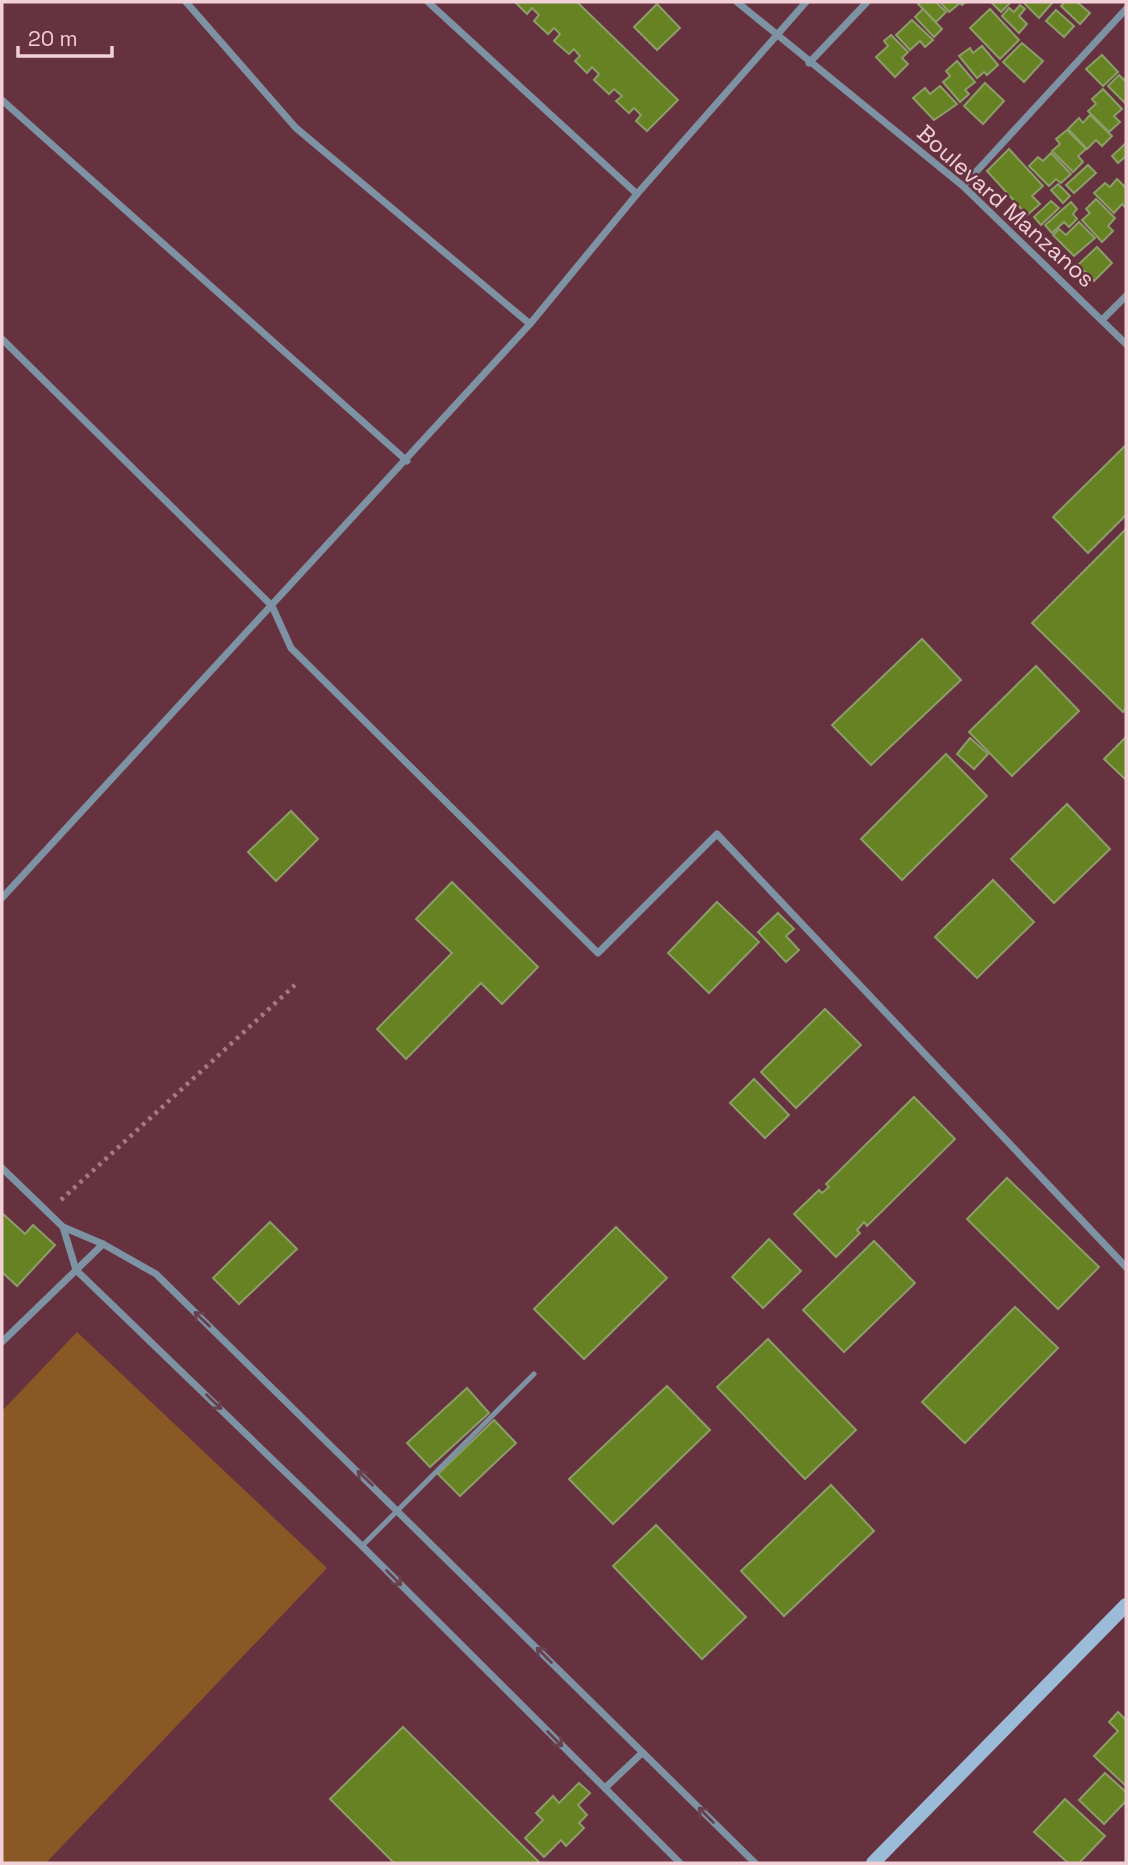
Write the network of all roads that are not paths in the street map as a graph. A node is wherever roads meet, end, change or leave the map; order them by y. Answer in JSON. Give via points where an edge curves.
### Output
{"nodes":[{"id":1,"x":186,"y":2,"type":"edge"},
{"id":2,"x":428,"y":2,"type":"edge"},
{"id":3,"x":737,"y":2,"type":"edge"},
{"id":4,"x":806,"y":2,"type":"edge"},
{"id":5,"x":867,"y":2,"type":"edge"},
{"id":6,"x":1126,"y":9,"type":"edge"},
{"id":7,"x":775,"y":36,"type":"junction"},
{"id":8,"x":809,"y":63,"type":"junction"},
{"id":9,"x":2,"y":100,"type":"edge"},
{"id":10,"x":963,"y":187,"type":"junction"},
{"id":11,"x":638,"y":194,"type":"junction"},
{"id":12,"x":1126,"y":296,"type":"edge"},
{"id":13,"x":1102,"y":320,"type":"junction"},
{"id":14,"x":530,"y":324,"type":"junction"},
{"id":15,"x":2,"y":339,"type":"edge"},
{"id":16,"x":1126,"y":344,"type":"edge"},
{"id":17,"x":407,"y":461,"type":"junction"},
{"id":18,"x":272,"y":606,"type":"junction"},
{"id":19,"x":2,"y":898,"type":"edge"},
{"id":20,"x":2,"y":1168,"type":"edge"},
{"id":21,"x":63,"y":1227,"type":"junction"},
{"id":22,"x":103,"y":1244,"type":"junction"},
{"id":23,"x":1126,"y":1266,"type":"edge"},
{"id":24,"x":76,"y":1270,"type":"junction"},
{"id":25,"x":2,"y":1342,"type":"edge"},
{"id":26,"x":534,"y":1374,"type":"dead end"},
{"id":27,"x":397,"y":1509,"type":"junction"},
{"id":28,"x":362,"y":1546,"type":"junction"},
{"id":29,"x":1126,"y":1605,"type":"edge"},
{"id":30,"x":642,"y":1753,"type":"junction"},
{"id":31,"x":605,"y":1788,"type":"junction"},
{"id":32,"x":680,"y":1863,"type":"edge"},
{"id":33,"x":755,"y":1863,"type":"edge"},
{"id":34,"x":873,"y":1863,"type":"edge"}],
"edges":[{"from":1,"to":14,"type":"street","via":[[296,128]]},
{"from":2,"to":11,"type":"street"},
{"from":3,"to":7,"type":"street","name":"Boulevard Manzanos"},
{"from":4,"to":7,"type":"street"},
{"from":5,"to":8,"type":"street"},
{"from":6,"to":10,"type":"street"},
{"from":7,"to":8,"type":"street","name":"Boulevard Manzanos"},
{"from":7,"to":11,"type":"street"},
{"from":8,"to":10,"type":"street","name":"Boulevard Manzanos"},
{"from":9,"to":17,"type":"street"},
{"from":10,"to":13,"type":"street","name":"Boulevard Manzanos"},
{"from":11,"to":14,"type":"street"},
{"from":12,"to":13,"type":"street"},
{"from":13,"to":16,"type":"street","name":"Boulevard Manzanos"},
{"from":14,"to":17,"type":"street"},
{"from":15,"to":18,"type":"street"},
{"from":17,"to":18,"type":"street"},
{"from":18,"to":19,"type":"street"},
{"from":18,"to":23,"type":"street","via":[[291,648],[598,953],[717,834]]},
{"from":20,"to":21,"type":"street"},
{"from":21,"to":22,"type":"street"},
{"from":21,"to":24,"type":"street"},
{"from":22,"to":24,"type":"street"},
{"from":27,"to":22,"type":"street","one_way":true,"via":[[156,1275]]},
{"from":24,"to":25,"type":"street"},
{"from":24,"to":28,"type":"street","one_way":true},
{"from":26,"to":27,"type":"lane"},
{"from":27,"to":28,"type":"lane"},
{"from":30,"to":27,"type":"street","one_way":true},
{"from":28,"to":31,"type":"street","one_way":true},
{"from":29,"to":34,"type":"main road"},
{"from":30,"to":31,"type":"street"},
{"from":33,"to":30,"type":"street","one_way":true},
{"from":31,"to":32,"type":"street"}]}
